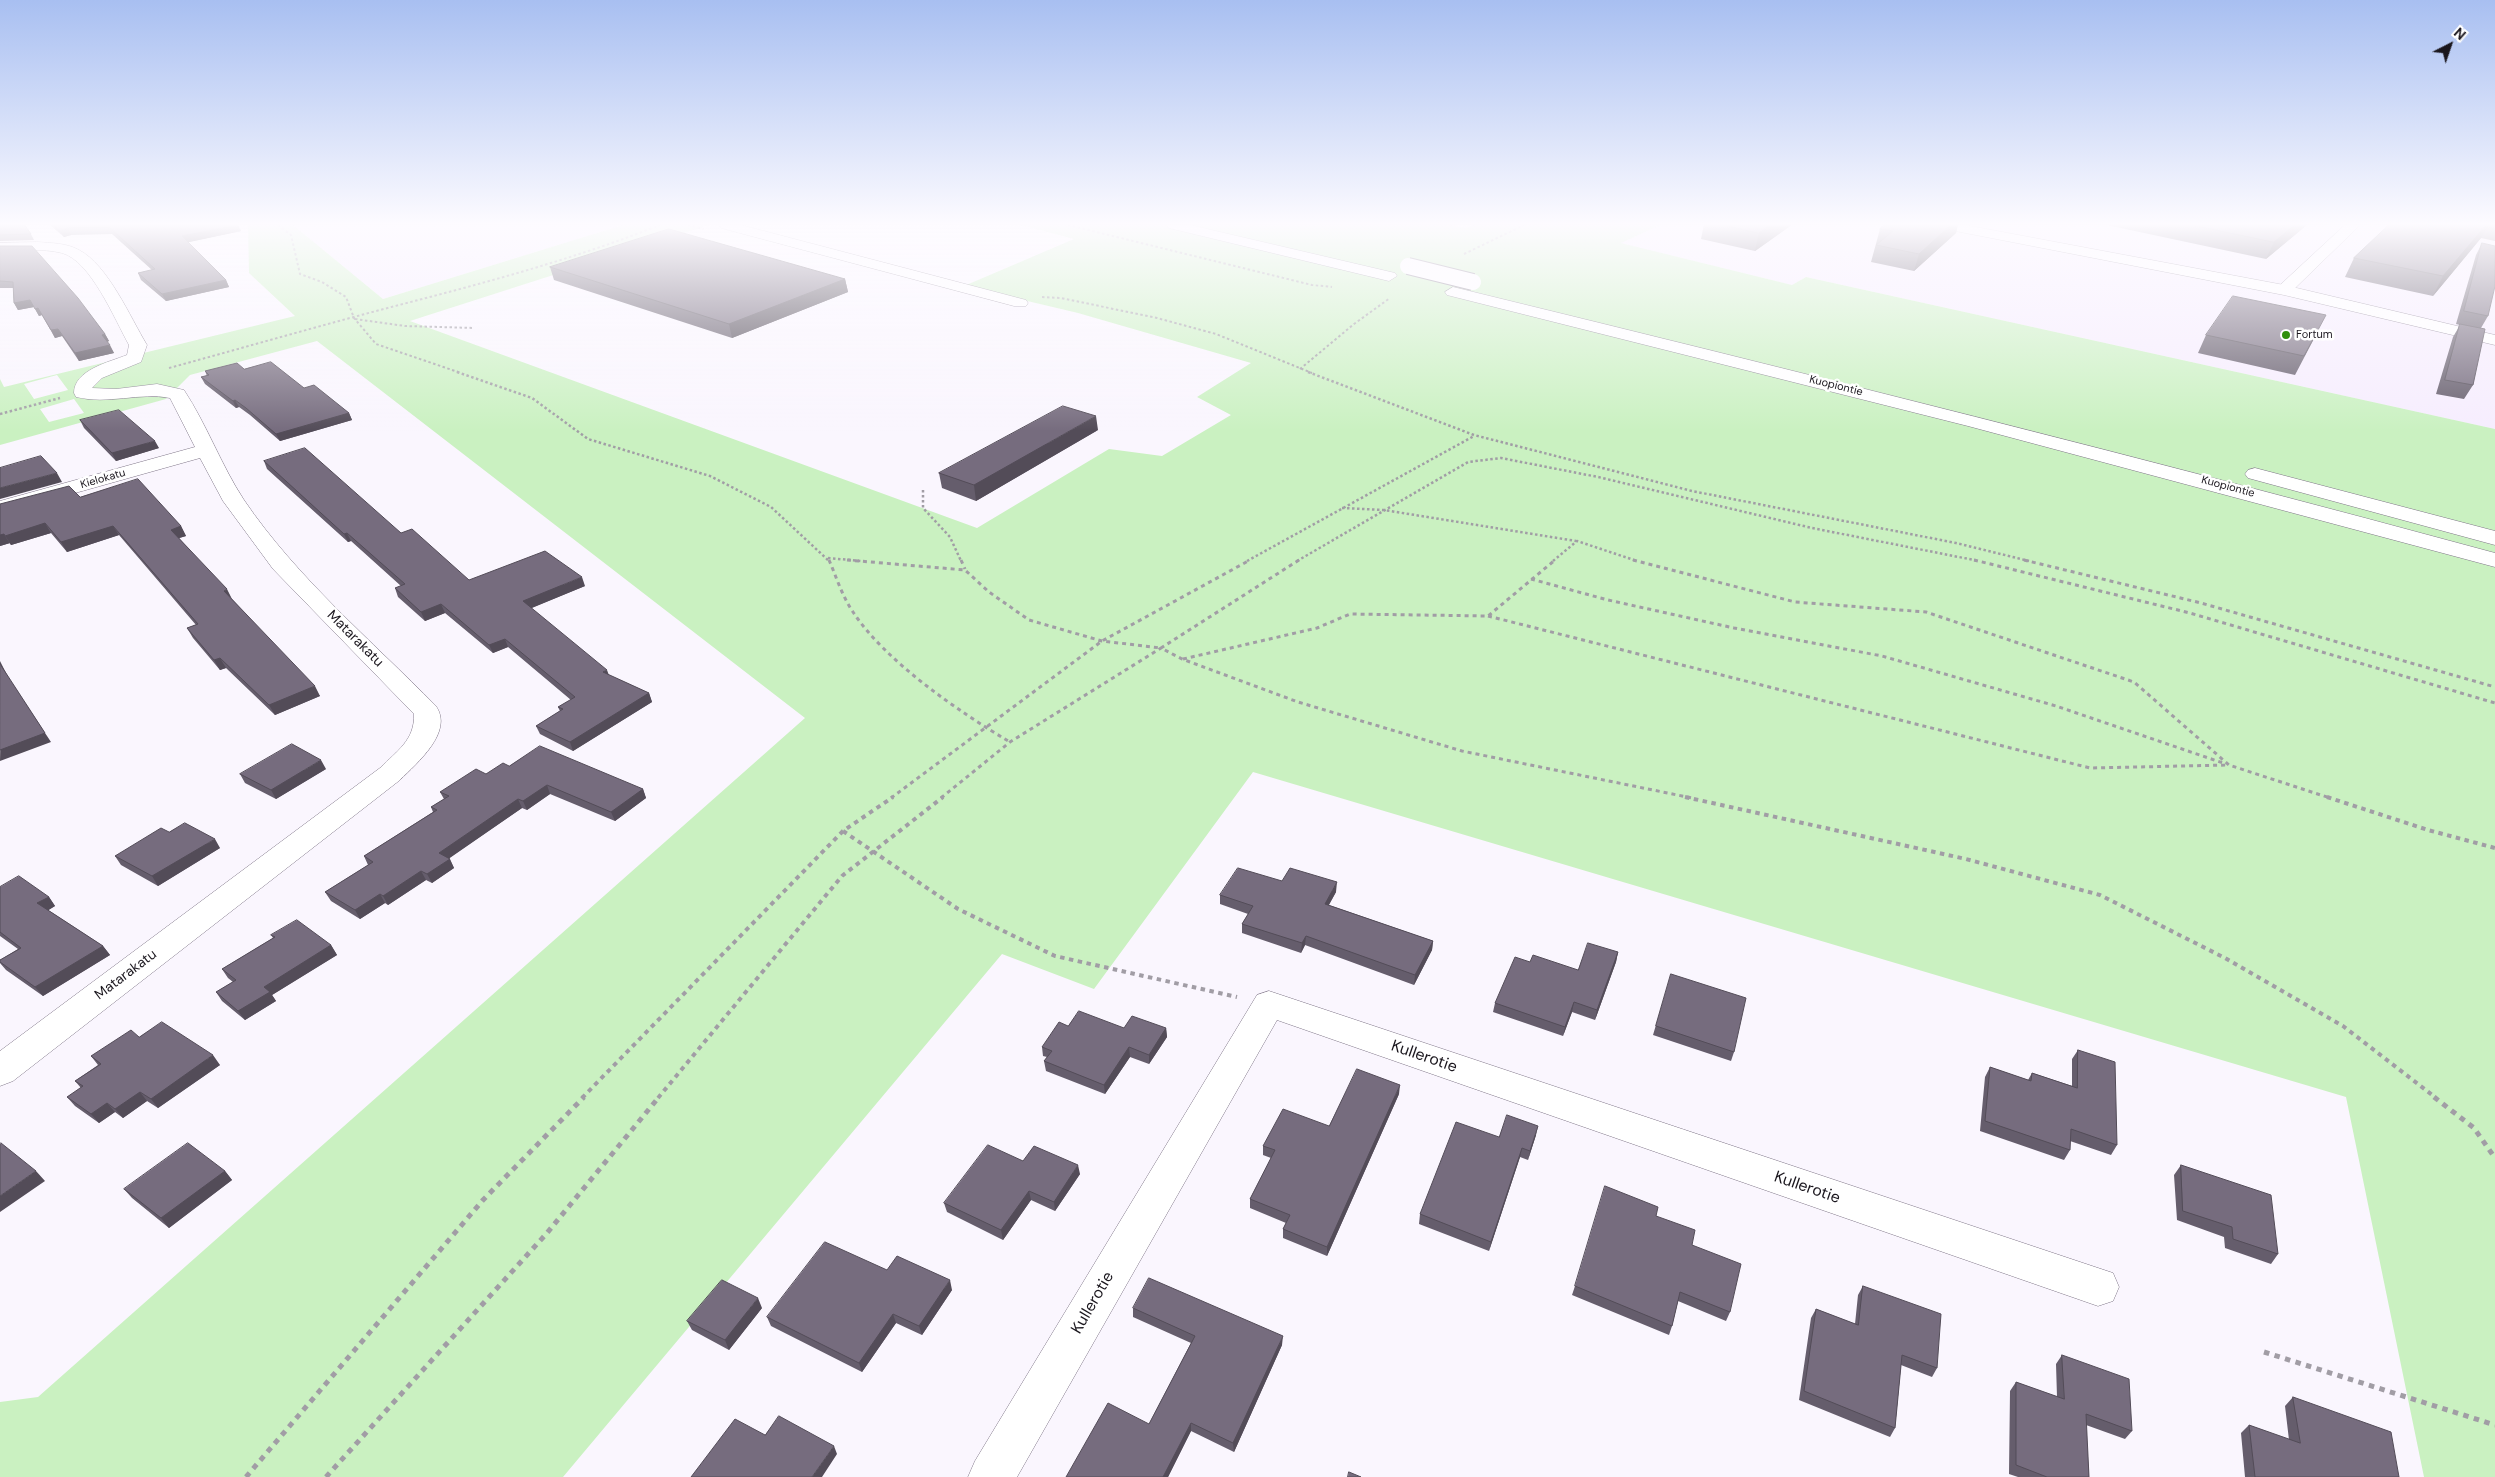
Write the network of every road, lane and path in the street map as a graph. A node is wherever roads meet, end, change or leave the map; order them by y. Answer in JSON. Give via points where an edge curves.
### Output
{"nodes":[{"id":1,"x":108,"y":294,"type":"edge"},
{"id":2,"x":341,"y":294,"type":"edge"},
{"id":3,"x":449,"y":294,"type":"edge"},
{"id":4,"x":987,"y":294,"type":"edge"},
{"id":5,"x":1461,"y":294,"type":"edge"},
{"id":6,"x":1522,"y":294,"type":"edge"},
{"id":7,"x":2301,"y":294,"type":"edge"},
{"id":8,"x":1394,"y":295,"type":"dead end"},
{"id":9,"x":998,"y":297,"type":"junction"},
{"id":10,"x":1020,"y":303,"type":"dead end"},
{"id":11,"x":354,"y":318,"type":"junction"},
{"id":12,"x":474,"y":328,"type":"dead end"},
{"id":13,"x":2495,"y":340,"type":"edge"},
{"id":14,"x":1300,"y":369,"type":"junction"},
{"id":15,"x":164,"y":370,"type":"dead end"},
{"id":16,"x":39,"y":404,"type":"dead end"},
{"id":17,"x":0,"y":413,"type":"edge"},
{"id":18,"x":2012,"y":413,"type":"dead end"},
{"id":19,"x":1474,"y":435,"type":"junction"},
{"id":20,"x":206,"y":450,"type":"junction"},
{"id":21,"x":2242,"y":471,"type":"dead end"},
{"id":22,"x":923,"y":490,"type":"dead end"},
{"id":23,"x":0,"y":508,"type":"edge"},
{"id":24,"x":1340,"y":508,"type":"junction"},
{"id":25,"x":1384,"y":510,"type":"junction"},
{"id":26,"x":2495,"y":538,"type":"edge"},
{"id":27,"x":1576,"y":541,"type":"junction"},
{"id":28,"x":828,"y":558,"type":"junction"},
{"id":29,"x":2495,"y":560,"type":"edge"},
{"id":30,"x":965,"y":570,"type":"junction"},
{"id":31,"x":1531,"y":580,"type":"junction"},
{"id":32,"x":1488,"y":616,"type":"junction"},
{"id":33,"x":1102,"y":641,"type":"junction"},
{"id":34,"x":1162,"y":648,"type":"junction"},
{"id":35,"x":1182,"y":659,"type":"junction"},
{"id":36,"x":2495,"y":687,"type":"edge"},
{"id":37,"x":2495,"y":703,"type":"edge"},
{"id":38,"x":984,"y":727,"type":"junction"},
{"id":39,"x":1010,"y":742,"type":"junction"},
{"id":40,"x":2229,"y":765,"type":"junction"},
{"id":41,"x":843,"y":832,"type":"junction"},
{"id":42,"x":2495,"y":848,"type":"edge"},
{"id":43,"x":875,"y":852,"type":"junction"},
{"id":44,"x":1269,"y":1004,"type":"junction"},
{"id":45,"x":0,"y":1072,"type":"edge"},
{"id":46,"x":2495,"y":1158,"type":"edge"},
{"id":47,"x":2098,"y":1287,"type":"dead end"},
{"id":48,"x":2264,"y":1352,"type":"dead end"},
{"id":49,"x":2495,"y":1425,"type":"edge"},
{"id":50,"x":246,"y":1477,"type":"edge"},
{"id":51,"x":326,"y":1477,"type":"edge"},
{"id":52,"x":991,"y":1477,"type":"edge"}],
"edges":[{"from":1,"to":20,"type":"main road","name":"Matarakatu","via":[[138,345],[135,358],[96,374],[83,385],[83,393],[116,395],[157,390],[176,394],[187,409]]},
{"from":2,"to":11,"type":"path","via":[[346,297]]},
{"from":3,"to":11,"type":"path"},
{"from":4,"to":9,"type":"main road"},
{"from":5,"to":29,"type":"main road","name":"Kuopiontie","via":[[1893,400],[2310,508]]},
{"from":6,"to":18,"type":"main road","name":"Kuopiontie","bridge":true},
{"from":7,"to":13,"type":"main road"},
{"from":8,"to":14,"type":"path"},
{"from":9,"to":10,"type":"main road"},
{"from":9,"to":14,"type":"path","via":[[1006,294],[1061,298],[1157,318],[1216,334]]},
{"from":11,"to":12,"type":"path","via":[[405,326]]},
{"from":11,"to":15,"type":"path"},
{"from":11,"to":28,"type":"path","via":[[376,344],[532,398],[588,439],[719,480],[771,507]]},
{"from":14,"to":19,"type":"path"},
{"from":16,"to":17,"type":"path"},
{"from":19,"to":24,"type":"path"},
{"from":19,"to":36,"type":"path","via":[[1692,491],[1956,543],[2201,603]]},
{"from":20,"to":23,"type":"main road","name":"Kielokatu"},
{"from":20,"to":45,"type":"main road","name":"Matarakatu","via":[[234,501],[280,564],[427,712],[428,729],[412,752],[390,774]]},
{"from":21,"to":26,"type":"main road","name":"Kuopiontie"},
{"from":22,"to":30,"type":"path","via":[[922,508],[950,537]]},
{"from":24,"to":25,"type":"path"},
{"from":24,"to":33,"type":"path"},
{"from":25,"to":27,"type":"path"},
{"from":25,"to":34,"type":"path","via":[[1319,546]]},
{"from":25,"to":37,"type":"path","via":[[1468,462],[1501,458],[1598,477],[1812,528],[1959,556],[2190,613]]},
{"from":27,"to":31,"type":"path"},
{"from":27,"to":40,"type":"path","via":[[1655,567],[1795,602],[1926,612],[2124,678],[2134,682]]},
{"from":28,"to":30,"type":"path"},
{"from":28,"to":38,"type":"path","via":[[852,611],[875,639],[925,685]]},
{"from":30,"to":33,"type":"path","via":[[989,592],[1029,620]]},
{"from":31,"to":32,"type":"path"},
{"from":31,"to":40,"type":"path","via":[[1734,628],[1882,656],[2056,706]]},
{"from":32,"to":35,"type":"path","via":[[1350,614],[1317,628]]},
{"from":32,"to":40,"type":"path","via":[[2090,768]]},
{"from":33,"to":34,"type":"path"},
{"from":33,"to":38,"type":"path"},
{"from":34,"to":35,"type":"path"},
{"from":34,"to":39,"type":"path"},
{"from":35,"to":46,"type":"path","via":[[1298,702],[1462,751],[1956,857],[2100,894],[2226,958],[2343,1026],[2474,1128]]},
{"from":38,"to":39,"type":"path"},
{"from":38,"to":41,"type":"path"},
{"from":39,"to":43,"type":"path"},
{"from":40,"to":42,"type":"path","via":[[2428,830]]},
{"from":41,"to":43,"type":"path"},
{"from":41,"to":50,"type":"path","via":[[483,1200]]},
{"from":43,"to":44,"type":"path","via":[[958,909],[1055,956]]},
{"from":43,"to":51,"type":"path","via":[[842,876],[547,1233]]},
{"from":44,"to":47,"type":"main road","name":"Kullerotie"},
{"from":44,"to":52,"type":"main road","name":"Kullerotie"},
{"from":48,"to":49,"type":"path"}]}
